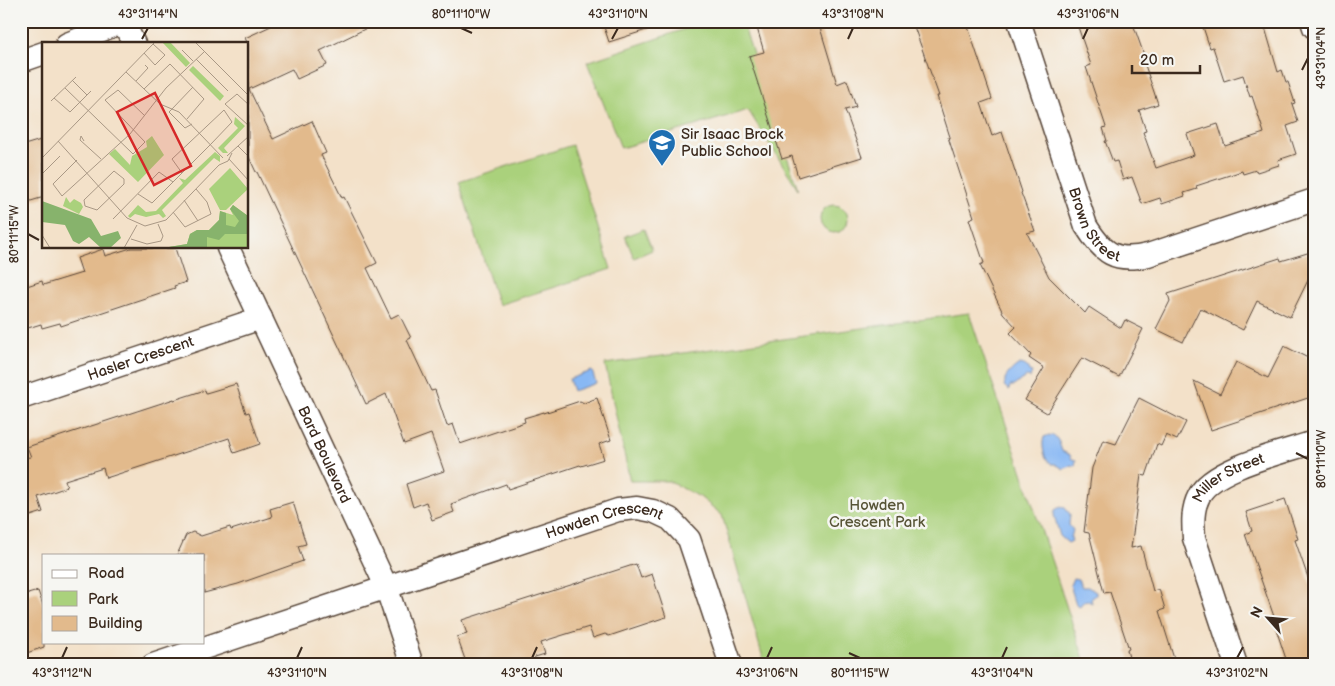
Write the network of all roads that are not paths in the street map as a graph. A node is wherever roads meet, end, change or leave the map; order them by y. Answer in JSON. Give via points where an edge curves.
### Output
{"nodes":[{"id":1,"x":124,"y":21,"type":"edge"},
{"id":2,"x":1019,"y":21,"type":"edge"},
{"id":3,"x":1312,"y":21,"type":"edge"},
{"id":4,"x":1314,"y":27,"type":"edge"},
{"id":5,"x":71,"y":42,"type":"edge"},
{"id":6,"x":133,"y":42,"type":"edge"},
{"id":7,"x":42,"y":53,"type":"edge"},
{"id":8,"x":21,"y":61,"type":"edge"},
{"id":9,"x":1314,"y":200,"type":"edge"},
{"id":10,"x":228,"y":249,"type":"edge"},
{"id":11,"x":260,"y":318,"type":"junction"},
{"id":12,"x":21,"y":398,"type":"edge"},
{"id":13,"x":1314,"y":442,"type":"edge"},
{"id":14,"x":386,"y":586,"type":"junction"},
{"id":15,"x":153,"y":665,"type":"edge"},
{"id":16,"x":412,"y":665,"type":"edge"},
{"id":17,"x":731,"y":665,"type":"edge"},
{"id":18,"x":1236,"y":665,"type":"edge"}],
"edges":[{"from":1,"to":5,"type":"street"},
{"from":1,"to":6,"type":"street"},
{"from":2,"to":9,"type":"street","name":"Brown Street","via":[[1086,226],[1104,250],[1133,259]]},
{"from":3,"to":4,"type":"street"},
{"from":7,"to":8,"type":"street"},
{"from":10,"to":11,"type":"street","name":"Bard Boulevard"},
{"from":11,"to":12,"type":"street","name":"Hasler Crescent"},
{"from":11,"to":14,"type":"street","name":"Bard Boulevard"},
{"from":13,"to":18,"type":"street","name":"Miller Street","via":[[1229,470],[1211,481],[1199,494],[1192,522],[1194,538]]},
{"from":14,"to":15,"type":"street"},
{"from":14,"to":16,"type":"street","name":"Bard Boulevard"},
{"from":14,"to":17,"type":"street","name":"Howden Crescent","via":[[618,510],[653,510],[670,519],[689,539]]}]}
